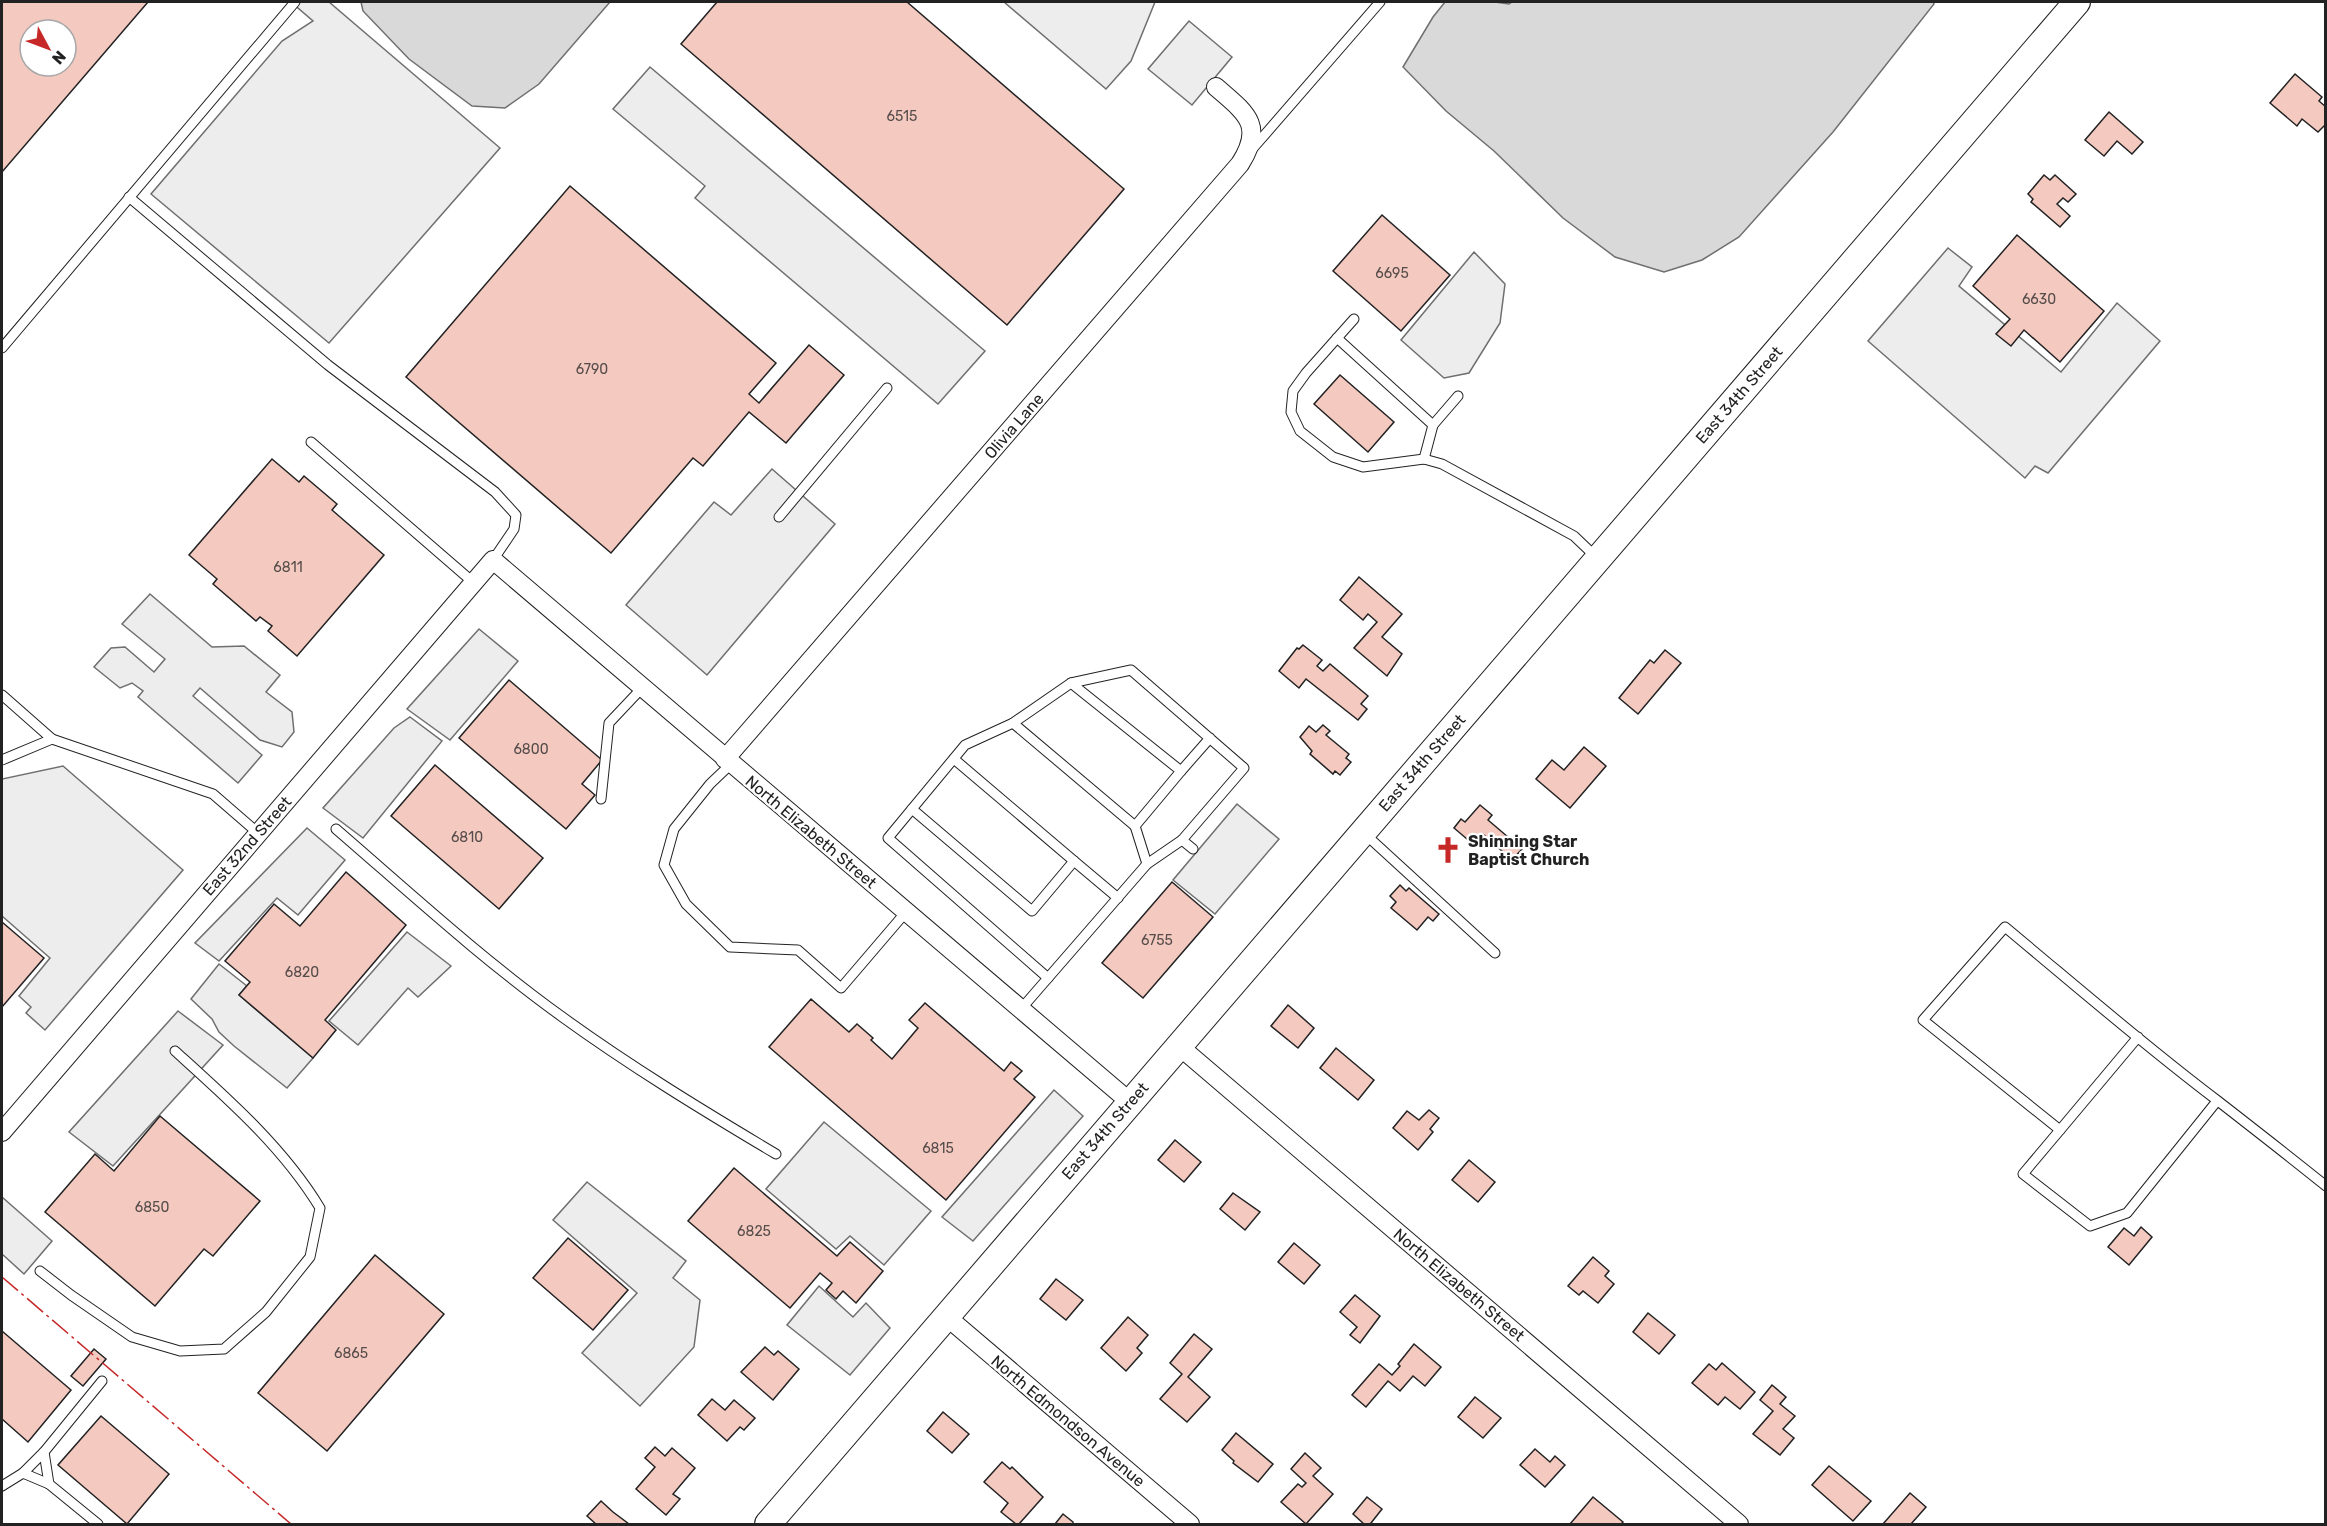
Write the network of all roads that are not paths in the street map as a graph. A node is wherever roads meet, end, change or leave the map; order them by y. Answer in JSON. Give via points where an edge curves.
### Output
{"nodes":[{"id":1,"x":295,"y":2,"type":"edge"},
{"id":2,"x":1380,"y":2,"type":"edge"},
{"id":3,"x":2076,"y":2,"type":"edge"},
{"id":4,"x":1216,"y":87,"type":"dead end"},
{"id":5,"x":1248,"y":153,"type":"junction"},
{"id":6,"x":129,"y":197,"type":"junction"},
{"id":7,"x":1354,"y":319,"type":"dead end"},
{"id":8,"x":1337,"y":338,"type":"junction"},
{"id":9,"x":2,"y":348,"type":"edge"},
{"id":10,"x":887,"y":388,"type":"dead end"},
{"id":11,"x":1458,"y":396,"type":"dead end"},
{"id":12,"x":1433,"y":424,"type":"junction"},
{"id":13,"x":311,"y":442,"type":"dead end"},
{"id":14,"x":1424,"y":459,"type":"junction"},
{"id":15,"x":779,"y":517,"type":"dead end"},
{"id":16,"x":1598,"y":559,"type":"junction"},
{"id":17,"x":493,"y":560,"type":"junction"},
{"id":18,"x":474,"y":583,"type":"junction"},
{"id":19,"x":1071,"y":683,"type":"junction"},
{"id":20,"x":642,"y":688,"type":"junction"},
{"id":21,"x":2,"y":695,"type":"edge"},
{"id":22,"x":1013,"y":723,"type":"junction"},
{"id":23,"x":1210,"y":738,"type":"junction"},
{"id":24,"x":52,"y":739,"type":"junction"},
{"id":25,"x":954,"y":759,"type":"junction"},
{"id":26,"x":2,"y":760,"type":"edge"},
{"id":27,"x":728,"y":761,"type":"junction"},
{"id":28,"x":1181,"y":771,"type":"junction"},
{"id":29,"x":601,"y":799,"type":"dead end"},
{"id":30,"x":912,"y":809,"type":"junction"},
{"id":31,"x":1135,"y":826,"type":"junction"},
{"id":32,"x":336,"y":829,"type":"dead end"},
{"id":33,"x":1363,"y":832,"type":"junction"},
{"id":34,"x":258,"y":833,"type":"junction"},
{"id":35,"x":1182,"y":840,"type":"junction"},
{"id":36,"x":1193,"y":849,"type":"dead end"},
{"id":37,"x":1074,"y":861,"type":"junction"},
{"id":38,"x":1147,"y":864,"type":"junction"},
{"id":39,"x":1118,"y":898,"type":"junction"},
{"id":40,"x":906,"y":912,"type":"junction"},
{"id":41,"x":1495,"y":953,"type":"dead end"},
{"id":42,"x":1048,"y":978,"type":"junction"},
{"id":43,"x":1021,"y":1009,"type":"junction"},
{"id":44,"x":2138,"y":1037,"type":"junction"},
{"id":45,"x":1179,"y":1046,"type":"junction"},
{"id":46,"x":176,"y":1051,"type":"dead end"},
{"id":47,"x":2217,"y":1101,"type":"junction"},
{"id":48,"x":1130,"y":1102,"type":"junction"},
{"id":49,"x":2060,"y":1130,"type":"junction"},
{"id":50,"x":2,"y":1132,"type":"edge"},
{"id":51,"x":776,"y":1154,"type":"dead end"},
{"id":52,"x":2325,"y":1186,"type":"edge"},
{"id":53,"x":40,"y":1271,"type":"dead end"},
{"id":54,"x":947,"y":1317,"type":"junction"},
{"id":55,"x":102,"y":1381,"type":"dead end"},
{"id":56,"x":44,"y":1452,"type":"junction"},
{"id":57,"x":23,"y":1473,"type":"junction"},
{"id":58,"x":49,"y":1484,"type":"junction"},
{"id":59,"x":2,"y":1486,"type":"edge"},
{"id":60,"x":98,"y":1524,"type":"edge"},
{"id":61,"x":768,"y":1524,"type":"edge"},
{"id":62,"x":1190,"y":1524,"type":"edge"},
{"id":63,"x":1739,"y":1524,"type":"edge"}],
"edges":[{"from":1,"to":6,"type":"lane"},
{"from":2,"to":5,"type":"lane"},
{"from":3,"to":16,"type":"main road","name":"East 34th Street"},
{"from":4,"to":5,"type":"street","via":[[1247,116],[1251,129]]},
{"from":5,"to":27,"type":"street","name":"Olivia Lane"},
{"from":6,"to":9,"type":"lane"},
{"from":6,"to":17,"type":"lane","via":[[328,365],[495,492],[516,515],[514,529]]},
{"from":7,"to":8,"type":"lane"},
{"from":8,"to":12,"type":"lane"},
{"from":8,"to":14,"type":"lane","via":[[1293,392],[1291,412],[1300,431],[1333,457],[1363,467]]},
{"from":10,"to":15,"type":"lane"},
{"from":11,"to":12,"type":"lane"},
{"from":12,"to":14,"type":"lane"},
{"from":13,"to":18,"type":"lane"},
{"from":14,"to":16,"type":"lane","via":[[1442,464],[1574,536]]},
{"from":16,"to":33,"type":"main road","name":"East 34th Street"},
{"from":17,"to":18,"type":"street","name":"East 32nd Street"},
{"from":17,"to":20,"type":"street","name":"North Elizabeth Street"},
{"from":18,"to":34,"type":"street","name":"East 32nd Street"},
{"from":19,"to":22,"type":"lane"},
{"from":19,"to":23,"type":"lane","via":[[1131,670]]},
{"from":19,"to":28,"type":"lane"},
{"from":20,"to":27,"type":"street","name":"North Elizabeth Street"},
{"from":20,"to":29,"type":"lane","via":[[609,723]]},
{"from":21,"to":24,"type":"lane"},
{"from":22,"to":25,"type":"lane","via":[[965,745]]},
{"from":22,"to":31,"type":"lane"},
{"from":23,"to":28,"type":"lane"},
{"from":23,"to":35,"type":"lane","via":[[1244,768]]},
{"from":24,"to":26,"type":"lane"},
{"from":24,"to":34,"type":"lane","via":[[213,794]]},
{"from":25,"to":30,"type":"lane"},
{"from":25,"to":37,"type":"lane"},
{"from":27,"to":40,"type":"street","name":"North Elizabeth Street"},
{"from":27,"to":40,"type":"lane","via":[[674,829],[664,865],[686,904],[730,947],[798,950],[841,988]]},
{"from":28,"to":31,"type":"lane"},
{"from":30,"to":37,"type":"lane","via":[[1032,911]]},
{"from":30,"to":42,"type":"lane","via":[[888,838]]},
{"from":31,"to":38,"type":"lane"},
{"from":32,"to":51,"type":"lane","via":[[560,1015],[671,1092]]},
{"from":33,"to":41,"type":"lane"},
{"from":33,"to":45,"type":"main road","name":"East 34th Street"},
{"from":34,"to":50,"type":"street","name":"East 32nd Street"},
{"from":35,"to":36,"type":"lane"},
{"from":35,"to":38,"type":"lane"},
{"from":37,"to":39,"type":"lane"},
{"from":38,"to":39,"type":"lane"},
{"from":39,"to":42,"type":"lane"},
{"from":40,"to":43,"type":"street","name":"North Elizabeth Street"},
{"from":42,"to":43,"type":"lane"},
{"from":43,"to":48,"type":"street","name":"North Elizabeth Street"},
{"from":44,"to":47,"type":"lane"},
{"from":44,"to":49,"type":"lane"},
{"from":44,"to":49,"type":"lane","via":[[2005,927],[1923,1020]]},
{"from":45,"to":48,"type":"main road","name":"East 34th Street"},
{"from":45,"to":63,"type":"street","name":"North Elizabeth Street"},
{"from":46,"to":53,"type":"lane","via":[[243,1113],[302,1178],[320,1208],[310,1257],[266,1312],[224,1349],[180,1351],[132,1337]]},
{"from":47,"to":49,"type":"lane","via":[[2127,1213],[2090,1226],[2023,1174]]},
{"from":47,"to":52,"type":"lane"},
{"from":48,"to":54,"type":"main road","name":"East 34th Street"},
{"from":54,"to":61,"type":"main road","name":"East 34th Street"},
{"from":54,"to":62,"type":"street","name":"North Edmondson Avenue"},
{"from":55,"to":56,"type":"lane"},
{"from":56,"to":57,"type":"lane"},
{"from":56,"to":58,"type":"lane"},
{"from":57,"to":58,"type":"lane"},
{"from":57,"to":59,"type":"lane"},
{"from":58,"to":60,"type":"lane"}]}
